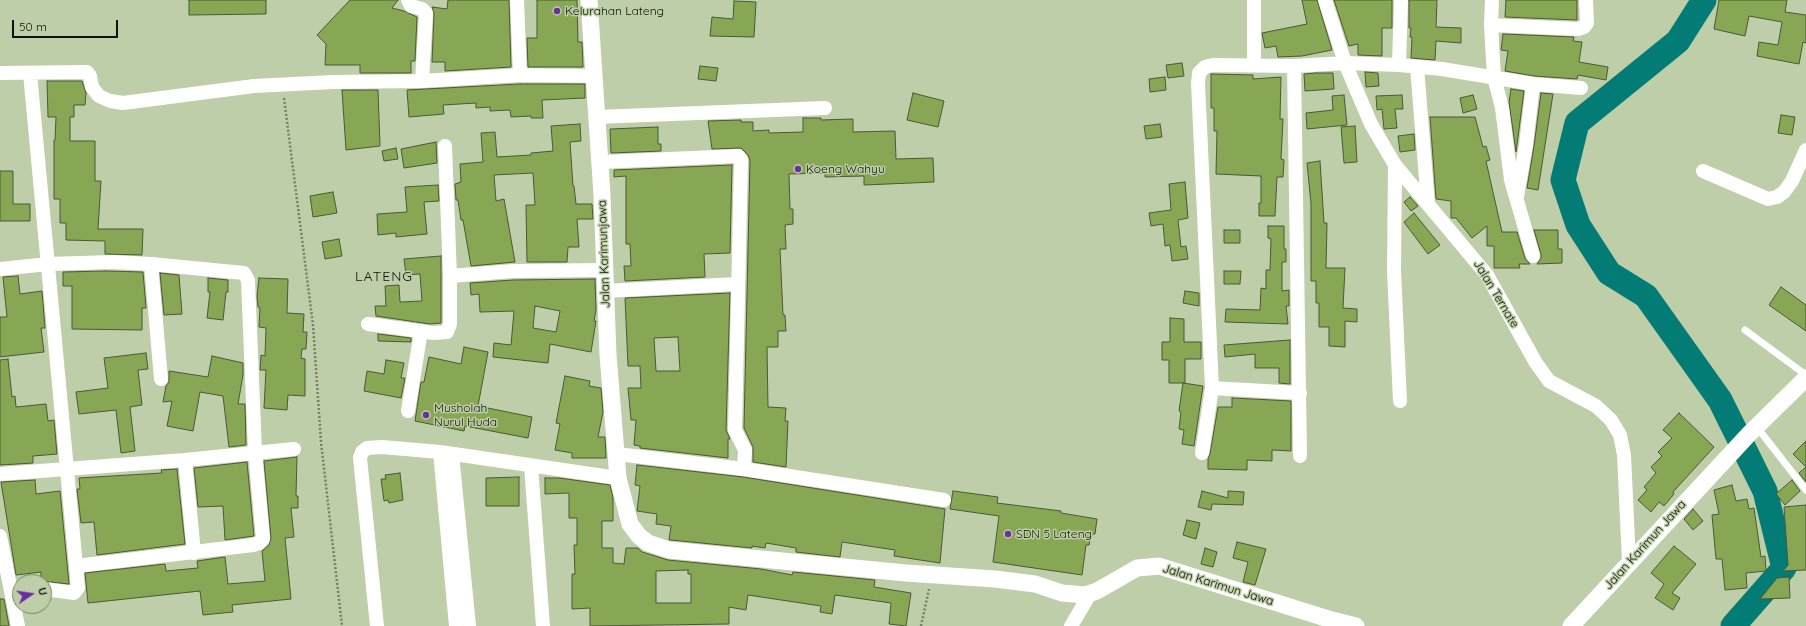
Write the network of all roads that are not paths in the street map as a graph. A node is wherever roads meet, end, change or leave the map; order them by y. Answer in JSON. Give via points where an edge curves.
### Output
{"nodes":[{"id":1,"x":408,"y":0,"type":"edge"},
{"id":2,"x":517,"y":0,"type":"edge"},
{"id":3,"x":589,"y":0,"type":"edge"},
{"id":4,"x":1254,"y":0,"type":"edge"},
{"id":5,"x":1325,"y":0,"type":"edge"},
{"id":6,"x":1400,"y":0,"type":"edge"},
{"id":7,"x":1492,"y":0,"type":"edge"},
{"id":8,"x":1586,"y":0,"type":"edge"},
{"id":9,"x":1491,"y":25,"type":"junction"},
{"id":10,"x":1345,"y":63,"type":"junction"},
{"id":11,"x":1254,"y":65,"type":"junction"},
{"id":12,"x":1399,"y":65,"type":"junction"},
{"id":13,"x":1294,"y":66,"type":"junction"},
{"id":14,"x":1417,"y":67,"type":"junction"},
{"id":15,"x":0,"y":73,"type":"edge"},
{"id":16,"x":30,"y":73,"type":"junction"},
{"id":17,"x":520,"y":75,"type":"junction"},
{"id":18,"x":594,"y":76,"type":"junction"},
{"id":19,"x":1494,"y":77,"type":"junction"},
{"id":20,"x":422,"y":81,"type":"junction"},
{"id":21,"x":1533,"y":84,"type":"junction"},
{"id":22,"x":1581,"y":88,"type":"dead end"},
{"id":23,"x":825,"y":108,"type":"dead end"},
{"id":24,"x":597,"y":117,"type":"junction"},
{"id":25,"x":445,"y":146,"type":"dead end"},
{"id":26,"x":1806,"y":150,"type":"edge"},
{"id":27,"x":600,"y":162,"type":"junction"},
{"id":28,"x":1395,"y":165,"type":"junction"},
{"id":29,"x":1703,"y":171,"type":"dead end"},
{"id":30,"x":1517,"y":196,"type":"junction"},
{"id":31,"x":1428,"y":204,"type":"junction"},
{"id":32,"x":1533,"y":256,"type":"dead end"},
{"id":33,"x":48,"y":264,"type":"junction"},
{"id":34,"x":151,"y":264,"type":"junction"},
{"id":35,"x":0,"y":269,"type":"edge"},
{"id":36,"x":605,"y":270,"type":"junction"},
{"id":37,"x":450,"y":276,"type":"junction"},
{"id":38,"x":737,"y":284,"type":"junction"},
{"id":39,"x":606,"y":291,"type":"junction"},
{"id":40,"x":368,"y":324,"type":"dead end"},
{"id":41,"x":1745,"y":330,"type":"dead end"},
{"id":42,"x":421,"y":331,"type":"junction"},
{"id":43,"x":1806,"y":376,"type":"edge"},
{"id":44,"x":161,"y":379,"type":"dead end"},
{"id":45,"x":1212,"y":388,"type":"junction"},
{"id":46,"x":1300,"y":393,"type":"junction"},
{"id":47,"x":1400,"y":401,"type":"dead end"},
{"id":48,"x":408,"y":411,"type":"dead end"},
{"id":49,"x":1753,"y":429,"type":"junction"},
{"id":50,"x":294,"y":449,"type":"dead end"},
{"id":51,"x":255,"y":452,"type":"junction"},
{"id":52,"x":446,"y":453,"type":"junction"},
{"id":53,"x":1202,"y":453,"type":"dead end"},
{"id":54,"x":617,"y":454,"type":"junction"},
{"id":55,"x":1300,"y":456,"type":"dead end"},
{"id":56,"x":185,"y":460,"type":"junction"},
{"id":57,"x":531,"y":466,"type":"junction"},
{"id":58,"x":68,"y":468,"type":"junction"},
{"id":59,"x":744,"y":470,"type":"junction"},
{"id":60,"x":0,"y":474,"type":"edge"},
{"id":61,"x":618,"y":478,"type":"junction"},
{"id":62,"x":1806,"y":490,"type":"edge"},
{"id":63,"x":944,"y":500,"type":"dead end"},
{"id":64,"x":0,"y":536,"type":"edge"},
{"id":65,"x":194,"y":553,"type":"junction"},
{"id":66,"x":1629,"y":562,"type":"junction"},
{"id":67,"x":76,"y":566,"type":"junction"},
{"id":68,"x":12,"y":576,"type":"edge"},
{"id":69,"x":52,"y":589,"type":"edge"},
{"id":70,"x":1087,"y":595,"type":"junction"},
{"id":71,"x":17,"y":614,"type":"edge"},
{"id":72,"x":18,"y":626,"type":"edge"},
{"id":73,"x":377,"y":626,"type":"edge"},
{"id":74,"x":456,"y":626,"type":"edge"},
{"id":75,"x":469,"y":626,"type":"edge"},
{"id":76,"x":543,"y":626,"type":"edge"},
{"id":77,"x":1071,"y":626,"type":"edge"},
{"id":78,"x":1356,"y":626,"type":"edge"},
{"id":79,"x":1571,"y":626,"type":"edge"}],
"edges":[{"from":1,"to":20,"type":"street","via":[[411,6],[426,13]]},
{"from":2,"to":17,"type":"street"},
{"from":3,"to":18,"type":"street","name":"Jalan Karimunjawa"},
{"from":4,"to":11,"type":"street"},
{"from":5,"to":10,"type":"street","name":"Jalan Ternate"},
{"from":6,"to":12,"type":"street"},
{"from":7,"to":9,"type":"street"},
{"from":8,"to":9,"type":"street","via":[[1587,23],[1578,29]]},
{"from":9,"to":19,"type":"street"},
{"from":10,"to":12,"type":"street"},
{"from":10,"to":13,"type":"street"},
{"from":10,"to":28,"type":"street","name":"Jalan Ternate","via":[[1371,124]]},
{"from":11,"to":13,"type":"street"},
{"from":11,"to":45,"type":"street","via":[[1204,66],[1198,78]]},
{"from":12,"to":14,"type":"street"},
{"from":13,"to":46,"type":"street"},
{"from":14,"to":19,"type":"street"},
{"from":14,"to":31,"type":"street"},
{"from":15,"to":16,"type":"street"},
{"from":16,"to":20,"type":"street","via":[[87,72],[92,87],[99,96],[116,102],[180,97],[254,86]]},
{"from":16,"to":33,"type":"street"},
{"from":17,"to":18,"type":"street"},
{"from":17,"to":20,"type":"street"},
{"from":18,"to":24,"type":"street","name":"Jalan Karimunjawa"},
{"from":19,"to":21,"type":"street"},
{"from":19,"to":30,"type":"street","via":[[1502,108],[1511,180]]},
{"from":21,"to":22,"type":"street"},
{"from":21,"to":30,"type":"street"},
{"from":23,"to":24,"type":"street"},
{"from":24,"to":27,"type":"street","name":"Jalan Karimunjawa"},
{"from":25,"to":37,"type":"street"},
{"from":26,"to":29,"type":"street","via":[[1784,192],[1768,199]]},
{"from":27,"to":36,"type":"street","name":"Jalan Karimunjawa"},
{"from":27,"to":38,"type":"street","via":[[738,156],[742,164]]},
{"from":28,"to":31,"type":"street","name":"Jalan Ternate"},
{"from":28,"to":47,"type":"street","via":[[1394,271]]},
{"from":30,"to":32,"type":"street"},
{"from":31,"to":66,"type":"street","name":"Jalan Ternate","via":[[1487,275],[1536,363],[1549,381],[1596,406],[1611,420],[1620,435],[1624,455]]},
{"from":33,"to":34,"type":"street"},
{"from":33,"to":35,"type":"street"},
{"from":33,"to":58,"type":"street"},
{"from":34,"to":44,"type":"street"},
{"from":34,"to":51,"type":"street","via":[[244,273],[246,276]]},
{"from":36,"to":37,"type":"street","via":[[513,271]]},
{"from":36,"to":39,"type":"street","name":"Jalan Karimunjawa"},
{"from":37,"to":42,"type":"street","via":[[449,330],[442,333]]},
{"from":38,"to":39,"type":"street"},
{"from":38,"to":59,"type":"street","via":[[735,430],[744,450]]},
{"from":39,"to":54,"type":"street","name":"Jalan Karimunjawa","via":[[608,355]]},
{"from":40,"to":42,"type":"street"},
{"from":41,"to":43,"type":"lane"},
{"from":42,"to":48,"type":"street"},
{"from":43,"to":49,"type":"street","name":"Jalan Karimun Jawa"},
{"from":45,"to":46,"type":"street"},
{"from":45,"to":53,"type":"street"},
{"from":46,"to":55,"type":"street"},
{"from":49,"to":62,"type":"lane"},
{"from":49,"to":66,"type":"street","name":"Jalan Karimun Jawa"},
{"from":50,"to":51,"type":"street"},
{"from":51,"to":56,"type":"street"},
{"from":51,"to":65,"type":"street","via":[[263,539],[256,545]]},
{"from":52,"to":57,"type":"street"},
{"from":52,"to":73,"type":"street","via":[[382,446],[367,448],[362,452],[360,458]]},
{"from":52,"to":74,"type":"street"},
{"from":52,"to":75,"type":"street"},
{"from":54,"to":59,"type":"street"},
{"from":54,"to":61,"type":"street","name":"Jalan Karimunjawa"},
{"from":56,"to":58,"type":"street"},
{"from":56,"to":65,"type":"street"},
{"from":57,"to":61,"type":"street"},
{"from":57,"to":76,"type":"street"},
{"from":58,"to":60,"type":"street"},
{"from":58,"to":67,"type":"street"},
{"from":59,"to":63,"type":"street"},
{"from":61,"to":70,"type":"street","name":"Jalan Karimunjawa","via":[[630,524],[648,543],[669,550],[995,579],[1035,584],[1062,593]]},
{"from":64,"to":68,"type":"street"},
{"from":65,"to":67,"type":"street"},
{"from":66,"to":79,"type":"street","name":"Jalan Karimun Jawa"},
{"from":67,"to":69,"type":"street","via":[[77,591]]},
{"from":70,"to":77,"type":"street"},
{"from":70,"to":78,"type":"street","name":"Jalan Karimun Jawa","via":[[1137,568],[1159,566]]},
{"from":71,"to":72,"type":"street"}]}
